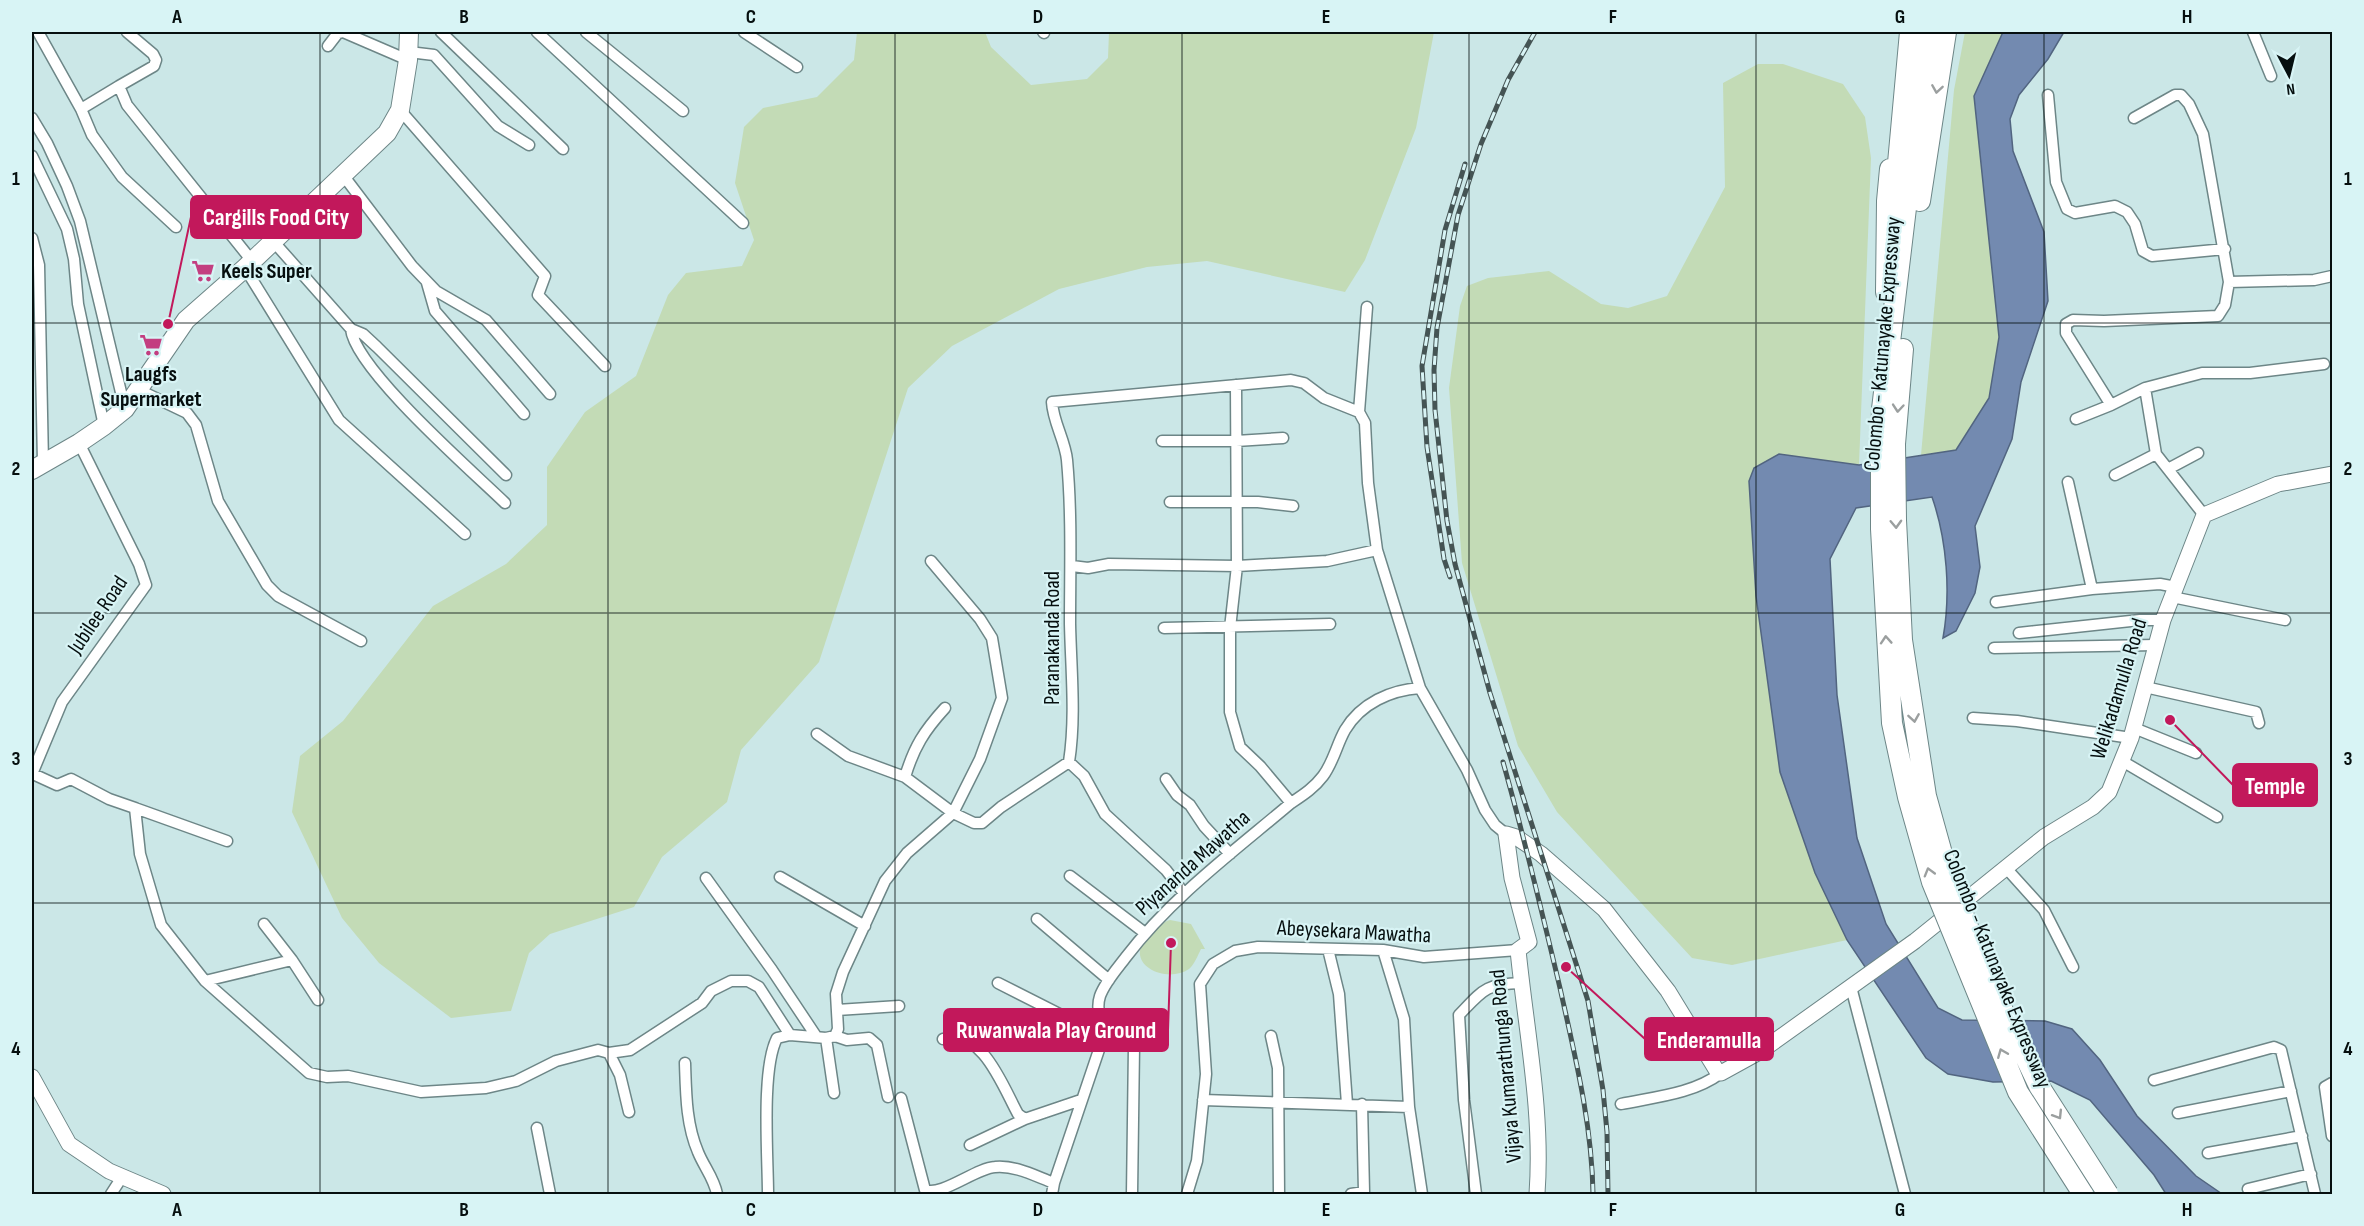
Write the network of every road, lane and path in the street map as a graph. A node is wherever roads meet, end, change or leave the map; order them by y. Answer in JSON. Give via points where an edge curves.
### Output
{"nodes":[{"id":1,"x":38,"y":32,"type":"edge"},
{"id":2,"x":127,"y":32,"type":"edge"},
{"id":3,"x":409,"y":32,"type":"edge"},
{"id":4,"x":441,"y":32,"type":"edge"},
{"id":5,"x":537,"y":32,"type":"edge"},
{"id":6,"x":586,"y":32,"type":"edge"},
{"id":7,"x":744,"y":32,"type":"edge"},
{"id":8,"x":1904,"y":32,"type":"edge"},
{"id":9,"x":1910,"y":32,"type":"edge"},
{"id":10,"x":1919,"y":32,"type":"edge"},
{"id":11,"x":1927,"y":32,"type":"edge"},
{"id":12,"x":1946,"y":32,"type":"edge"},
{"id":13,"x":2253,"y":32,"type":"edge"},
{"id":14,"x":328,"y":46,"type":"dead end"},
{"id":15,"x":409,"y":56,"type":"junction"},
{"id":16,"x":797,"y":67,"type":"dead end"},
{"id":17,"x":2271,"y":76,"type":"dead end"},
{"id":18,"x":118,"y":86,"type":"junction"},
{"id":19,"x":2048,"y":95,"type":"dead end"},
{"id":20,"x":81,"y":109,"type":"junction"},
{"id":21,"x":400,"y":110,"type":"junction"},
{"id":22,"x":683,"y":111,"type":"dead end"},
{"id":23,"x":32,"y":118,"type":"edge"},
{"id":24,"x":2134,"y":118,"type":"dead end"},
{"id":25,"x":529,"y":145,"type":"dead end"},
{"id":26,"x":563,"y":150,"type":"dead end"},
{"id":27,"x":32,"y":156,"type":"edge"},
{"id":28,"x":343,"y":175,"type":"junction"},
{"id":29,"x":743,"y":223,"type":"dead end"},
{"id":30,"x":176,"y":227,"type":"dead end"},
{"id":31,"x":32,"y":238,"type":"edge"},
{"id":32,"x":273,"y":241,"type":"junction"},
{"id":33,"x":2225,"y":249,"type":"junction"},
{"id":34,"x":248,"y":265,"type":"junction"},
{"id":35,"x":2332,"y":276,"type":"edge"},
{"id":36,"x":425,"y":280,"type":"junction"},
{"id":37,"x":2229,"y":282,"type":"junction"},
{"id":38,"x":1367,"y":307,"type":"dead end"},
{"id":39,"x":1885,"y":310,"type":"junction"},
{"id":40,"x":351,"y":329,"type":"junction"},
{"id":41,"x":1885,"y":364,"type":"junction"},
{"id":42,"x":2324,"y":364,"type":"dead end"},
{"id":43,"x":605,"y":366,"type":"dead end"},
{"id":44,"x":1236,"y":385,"type":"junction"},
{"id":45,"x":2145,"y":388,"type":"junction"},
{"id":46,"x":139,"y":390,"type":"junction"},
{"id":47,"x":550,"y":394,"type":"dead end"},
{"id":48,"x":2112,"y":405,"type":"junction"},
{"id":49,"x":125,"y":409,"type":"junction"},
{"id":50,"x":1882,"y":409,"type":"junction"},
{"id":51,"x":1359,"y":412,"type":"junction"},
{"id":52,"x":524,"y":414,"type":"dead end"},
{"id":53,"x":2076,"y":419,"type":"dead end"},
{"id":54,"x":104,"y":426,"type":"junction"},
{"id":55,"x":1283,"y":438,"type":"dead end"},
{"id":56,"x":1162,"y":441,"type":"dead end"},
{"id":57,"x":1236,"y":441,"type":"junction"},
{"id":58,"x":79,"y":443,"type":"junction"},
{"id":59,"x":1888,"y":446,"type":"junction"},
{"id":60,"x":2198,"y":453,"type":"dead end"},
{"id":61,"x":2156,"y":454,"type":"junction"},
{"id":62,"x":37,"y":467,"type":"edge"},
{"id":63,"x":2168,"y":469,"type":"junction"},
{"id":64,"x":2332,"y":474,"type":"edge"},
{"id":65,"x":506,"y":475,"type":"dead end"},
{"id":66,"x":2115,"y":475,"type":"dead end"},
{"id":67,"x":2068,"y":482,"type":"dead end"},
{"id":68,"x":1170,"y":502,"type":"dead end"},
{"id":69,"x":505,"y":503,"type":"dead end"},
{"id":70,"x":1236,"y":504,"type":"junction"},
{"id":71,"x":1293,"y":506,"type":"dead end"},
{"id":72,"x":2204,"y":515,"type":"junction"},
{"id":73,"x":465,"y":534,"type":"dead end"},
{"id":74,"x":1377,"y":550,"type":"junction"},
{"id":75,"x":931,"y":561,"type":"dead end"},
{"id":76,"x":1072,"y":566,"type":"junction"},
{"id":77,"x":1237,"y":566,"type":"junction"},
{"id":78,"x":2092,"y":589,"type":"junction"},
{"id":79,"x":2174,"y":592,"type":"junction"},
{"id":80,"x":1996,"y":602,"type":"dead end"},
{"id":81,"x":2163,"y":620,"type":"junction"},
{"id":82,"x":2285,"y":620,"type":"dead end"},
{"id":83,"x":1330,"y":624,"type":"dead end"},
{"id":84,"x":1164,"y":628,"type":"dead end"},
{"id":85,"x":1230,"y":628,"type":"junction"},
{"id":86,"x":2019,"y":633,"type":"dead end"},
{"id":87,"x":361,"y":641,"type":"dead end"},
{"id":88,"x":2156,"y":645,"type":"junction"},
{"id":89,"x":1994,"y":648,"type":"dead end"},
{"id":90,"x":2145,"y":687,"type":"junction"},
{"id":91,"x":1420,"y":688,"type":"junction"},
{"id":92,"x":945,"y":708,"type":"dead end"},
{"id":93,"x":1973,"y":718,"type":"dead end"},
{"id":94,"x":2259,"y":723,"type":"dead end"},
{"id":95,"x":2133,"y":733,"type":"junction"},
{"id":96,"x":817,"y":734,"type":"dead end"},
{"id":97,"x":2196,"y":753,"type":"dead end"},
{"id":98,"x":2122,"y":761,"type":"junction"},
{"id":99,"x":1069,"y":762,"type":"junction"},
{"id":100,"x":32,"y":774,"type":"edge"},
{"id":101,"x":905,"y":777,"type":"junction"},
{"id":102,"x":1166,"y":779,"type":"dead end"},
{"id":103,"x":1291,"y":803,"type":"junction"},
{"id":104,"x":135,"y":808,"type":"junction"},
{"id":105,"x":953,"y":813,"type":"junction"},
{"id":106,"x":2217,"y":817,"type":"dead end"},
{"id":107,"x":1506,"y":834,"type":"junction"},
{"id":108,"x":227,"y":841,"type":"dead end"},
{"id":109,"x":1230,"y":854,"type":"junction"},
{"id":110,"x":2006,"y":868,"type":"junction"},
{"id":111,"x":1070,"y":876,"type":"dead end"},
{"id":112,"x":780,"y":877,"type":"dead end"},
{"id":113,"x":705,"y":878,"type":"dead end"},
{"id":114,"x":1183,"y":892,"type":"junction"},
{"id":115,"x":1037,"y":920,"type":"dead end"},
{"id":116,"x":264,"y":924,"type":"dead end"},
{"id":117,"x":865,"y":926,"type":"junction"},
{"id":118,"x":1144,"y":933,"type":"junction"},
{"id":119,"x":1328,"y":949,"type":"junction"},
{"id":120,"x":1383,"y":950,"type":"junction"},
{"id":121,"x":1518,"y":950,"type":"junction"},
{"id":122,"x":292,"y":960,"type":"junction"},
{"id":123,"x":2073,"y":967,"type":"dead end"},
{"id":124,"x":1108,"y":980,"type":"junction"},
{"id":125,"x":205,"y":981,"type":"junction"},
{"id":126,"x":998,"y":983,"type":"dead end"},
{"id":127,"x":1521,"y":983,"type":"junction"},
{"id":128,"x":1851,"y":987,"type":"junction"},
{"id":129,"x":318,"y":1000,"type":"dead end"},
{"id":130,"x":899,"y":1006,"type":"dead end"},
{"id":131,"x":837,"y":1010,"type":"junction"},
{"id":132,"x":1105,"y":1032,"type":"junction"},
{"id":133,"x":790,"y":1035,"type":"junction"},
{"id":134,"x":1271,"y":1036,"type":"dead end"},
{"id":135,"x":826,"y":1037,"type":"junction"},
{"id":136,"x":943,"y":1039,"type":"dead end"},
{"id":137,"x":609,"y":1053,"type":"junction"},
{"id":138,"x":685,"y":1063,"type":"dead end"},
{"id":139,"x":1721,"y":1073,"type":"junction"},
{"id":140,"x":32,"y":1078,"type":"edge"},
{"id":141,"x":2154,"y":1080,"type":"dead end"},
{"id":142,"x":2332,"y":1083,"type":"edge"},
{"id":143,"x":2291,"y":1091,"type":"junction"},
{"id":144,"x":834,"y":1093,"type":"dead end"},
{"id":145,"x":888,"y":1097,"type":"dead end"},
{"id":146,"x":901,"y":1098,"type":"dead end"},
{"id":147,"x":1081,"y":1100,"type":"junction"},
{"id":148,"x":1203,"y":1100,"type":"junction"},
{"id":149,"x":1278,"y":1102,"type":"junction"},
{"id":150,"x":1347,"y":1104,"type":"junction"},
{"id":151,"x":1362,"y":1104,"type":"junction"},
{"id":152,"x":1621,"y":1104,"type":"dead end"},
{"id":153,"x":1409,"y":1107,"type":"junction"},
{"id":154,"x":629,"y":1112,"type":"dead end"},
{"id":155,"x":2178,"y":1113,"type":"dead end"},
{"id":156,"x":1025,"y":1119,"type":"junction"},
{"id":157,"x":537,"y":1128,"type":"dead end"},
{"id":158,"x":2332,"y":1136,"type":"edge"},
{"id":159,"x":2301,"y":1137,"type":"junction"},
{"id":160,"x":970,"y":1145,"type":"dead end"},
{"id":161,"x":2208,"y":1153,"type":"dead end"},
{"id":162,"x":2311,"y":1174,"type":"junction"},
{"id":163,"x":122,"y":1177,"type":"junction"},
{"id":164,"x":1054,"y":1183,"type":"junction"},
{"id":165,"x":2248,"y":1189,"type":"dead end"},
{"id":166,"x":1364,"y":1193,"type":"edge"},
{"id":167,"x":111,"y":1194,"type":"edge"},
{"id":168,"x":163,"y":1194,"type":"edge"},
{"id":169,"x":550,"y":1194,"type":"edge"},
{"id":170,"x":717,"y":1194,"type":"edge"},
{"id":171,"x":768,"y":1194,"type":"edge"},
{"id":172,"x":1052,"y":1194,"type":"edge"},
{"id":173,"x":1132,"y":1194,"type":"edge"},
{"id":174,"x":1187,"y":1194,"type":"edge"},
{"id":175,"x":1279,"y":1194,"type":"edge"},
{"id":176,"x":1351,"y":1194,"type":"edge"},
{"id":177,"x":1422,"y":1194,"type":"edge"},
{"id":178,"x":1476,"y":1194,"type":"edge"},
{"id":179,"x":1537,"y":1194,"type":"edge"},
{"id":180,"x":1905,"y":1194,"type":"edge"},
{"id":181,"x":2083,"y":1194,"type":"edge"},
{"id":182,"x":2108,"y":1194,"type":"edge"},
{"id":183,"x":2315,"y":1194,"type":"edge"}],
"edges":[{"from":1,"to":20,"type":"street"},
{"from":2,"to":18,"type":"street","via":[[156,60],[154,66]]},
{"from":3,"to":15,"type":"main road"},
{"from":4,"to":26,"type":"street"},
{"from":5,"to":29,"type":"street"},
{"from":6,"to":22,"type":"street"},
{"from":7,"to":16,"type":"street"},
{"from":8,"to":39,"type":"highway","via":[[1887,201]]},
{"from":9,"to":39,"type":"highway"},
{"from":10,"to":41,"type":"highway"},
{"from":11,"to":50,"type":"highway","name":"Colombo - Katunayake Expressway"},
{"from":12,"to":59,"type":"highway","name":"Colombo - Katunayake Expressway","one_way":true},
{"from":13,"to":17,"type":"street"},
{"from":14,"to":15,"type":"street","via":[[343,32]]},
{"from":15,"to":21,"type":"main road"},
{"from":15,"to":25,"type":"street","via":[[434,55],[498,126]]},
{"from":18,"to":20,"type":"street"},
{"from":18,"to":34,"type":"street","via":[[127,105]]},
{"from":19,"to":33,"type":"street","via":[[2056,182],[2067,209],[2075,213],[2115,206],[2127,212],[2143,251],[2152,256]]},
{"from":20,"to":30,"type":"street","via":[[92,135],[122,177]]},
{"from":21,"to":28,"type":"main road","via":[[387,133]]},
{"from":21,"to":43,"type":"street","via":[[545,276],[538,295]]},
{"from":23,"to":49,"type":"street","via":[[67,186],[80,221]]},
{"from":24,"to":33,"type":"street","via":[[2175,95],[2181,95],[2189,104],[2203,134]]},
{"from":27,"to":54,"type":"street","via":[[67,229],[78,304]]},
{"from":28,"to":32,"type":"main road"},
{"from":28,"to":36,"type":"street"},
{"from":31,"to":62,"type":"street","via":[[39,266]]},
{"from":32,"to":34,"type":"main road"},
{"from":32,"to":40,"type":"street"},
{"from":33,"to":37,"type":"street"},
{"from":34,"to":46,"type":"main road","via":[[186,320]]},
{"from":34,"to":73,"type":"street","via":[[339,420]]},
{"from":35,"to":37,"type":"street"},
{"from":36,"to":47,"type":"street","via":[[436,291],[486,320]]},
{"from":36,"to":52,"type":"street","via":[[435,311]]},
{"from":37,"to":48,"type":"street","via":[[2225,305],[2218,316],[2073,320],[2066,324],[2066,333]]},
{"from":38,"to":51,"type":"street"},
{"from":39,"to":41,"type":"highway"},
{"from":40,"to":65,"type":"street","via":[[377,347]]},
{"from":40,"to":69,"type":"street","via":[[352,338],[368,363],[399,400]]},
{"from":41,"to":50,"type":"highway"},
{"from":42,"to":45,"type":"street","via":[[2250,373],[2202,372]]},
{"from":44,"to":51,"type":"street","via":[[1291,380]]},
{"from":44,"to":57,"type":"street"},
{"from":44,"to":76,"type":"street","name":"Paranakanda Road","via":[[1052,402],[1067,457]]},
{"from":45,"to":48,"type":"street"},
{"from":45,"to":61,"type":"street"},
{"from":46,"to":49,"type":"main road"},
{"from":46,"to":87,"type":"street","via":[[187,413],[196,425],[218,501],[267,585],[278,596]]},
{"from":48,"to":53,"type":"street"},
{"from":49,"to":54,"type":"main road"},
{"from":50,"to":59,"type":"highway","name":"Colombo - Katunayake Expressway"},
{"from":51,"to":74,"type":"street","via":[[1365,423]]},
{"from":54,"to":58,"type":"main road"},
{"from":55,"to":57,"type":"street"},
{"from":56,"to":57,"type":"street"},
{"from":57,"to":70,"type":"street"},
{"from":58,"to":62,"type":"main road"},
{"from":58,"to":100,"type":"street","name":"Jubilee Road","via":[[146,585],[62,702]]},
{"from":181,"to":59,"type":"highway","name":"Colombo - Katunayake Expressway","one_way":true,"bridge":true,"via":[[2018,1092],[1932,882],[1908,798],[1891,711],[1881,529]]},
{"from":59,"to":182,"type":"highway","name":"Colombo - Katunayake Expressway","one_way":true,"bridge":true,"via":[[1902,640],[1926,796],[1946,868],[1986,975],[2039,1086]]},
{"from":60,"to":63,"type":"street"},
{"from":61,"to":63,"type":"street"},
{"from":61,"to":66,"type":"street"},
{"from":63,"to":72,"type":"street"},
{"from":64,"to":72,"type":"street","via":[[2278,484]]},
{"from":67,"to":78,"type":"street"},
{"from":68,"to":70,"type":"street"},
{"from":70,"to":71,"type":"street"},
{"from":70,"to":77,"type":"street"},
{"from":72,"to":79,"type":"street","name":"Welikadamulla Road"},
{"from":74,"to":77,"type":"street","via":[[1328,561]]},
{"from":74,"to":91,"type":"street"},
{"from":75,"to":105,"type":"street","via":[[992,639],[1002,698],[980,759]]},
{"from":76,"to":77,"type":"street"},
{"from":76,"to":99,"type":"street","name":"Paranakanda Road"},
{"from":77,"to":85,"type":"street"},
{"from":78,"to":79,"type":"street","via":[[2160,584]]},
{"from":78,"to":80,"type":"street"},
{"from":79,"to":81,"type":"street","name":"Welikadamulla Road"},
{"from":79,"to":82,"type":"street"},
{"from":81,"to":86,"type":"street"},
{"from":81,"to":88,"type":"street","name":"Welikadamulla Road"},
{"from":83,"to":85,"type":"street"},
{"from":84,"to":85,"type":"street"},
{"from":85,"to":103,"type":"street","via":[[1230,712],[1240,747]]},
{"from":88,"to":89,"type":"street"},
{"from":88,"to":90,"type":"street","name":"Welikadamulla Road"},
{"from":90,"to":94,"type":"street","via":[[2256,712]]},
{"from":90,"to":95,"type":"street","name":"Welikadamulla Road"},
{"from":91,"to":103,"type":"street","name":"Piyananda Mawatha","via":[[1380,697],[1364,710],[1346,728],[1325,774],[1310,791]]},
{"from":91,"to":107,"type":"street","via":[[1485,810]]},
{"from":92,"to":101,"type":"street","via":[[924,731]]},
{"from":93,"to":95,"type":"street"},
{"from":95,"to":97,"type":"street"},
{"from":95,"to":98,"type":"street","name":"Welikadamulla Road"},
{"from":96,"to":101,"type":"street","via":[[848,756]]},
{"from":98,"to":106,"type":"street"},
{"from":98,"to":110,"type":"street","name":"Welikadamulla Road","via":[[2109,792],[2093,807],[2044,837]]},
{"from":99,"to":105,"type":"street","via":[[982,823],[974,824]]},
{"from":99,"to":114,"type":"street","via":[[1084,776],[1105,814],[1166,870]]},
{"from":100,"to":104,"type":"street","via":[[57,785],[71,779]]},
{"from":101,"to":105,"type":"street"},
{"from":102,"to":109,"type":"street"},
{"from":103,"to":109,"type":"street","name":"Piyananda Mawatha"},
{"from":104,"to":108,"type":"street"},
{"from":104,"to":125,"type":"street","via":[[140,854],[161,925]]},
{"from":105,"to":117,"type":"street","via":[[908,853],[885,881]]},
{"from":107,"to":121,"type":"street","name":"Vijaya Kumarathunga Road","via":[[1512,878],[1529,942]]},
{"from":107,"to":139,"type":"street","via":[[1534,849],[1604,909],[1668,991]]},
{"from":109,"to":114,"type":"street","name":"Piyananda Mawatha"},
{"from":110,"to":123,"type":"street","via":[[2044,910]]},
{"from":110,"to":128,"type":"street","name":"Welikadamulla Road"},
{"from":111,"to":118,"type":"street"},
{"from":112,"to":117,"type":"street"},
{"from":113,"to":135,"type":"street"},
{"from":114,"to":118,"type":"street","name":"Piyananda Mawatha"},
{"from":115,"to":124,"type":"street"},
{"from":116,"to":122,"type":"street"},
{"from":117,"to":131,"type":"street","via":[[843,972],[836,994]]},
{"from":118,"to":124,"type":"street","name":"Piyananda Mawatha"},
{"from":119,"to":120,"type":"street","name":"Abeysekara Mawatha"},
{"from":119,"to":148,"type":"street","name":"Abeysekara Mawatha","via":[[1258,947],[1235,951],[1213,964],[1200,984],[1206,1074]]},
{"from":119,"to":150,"type":"street","via":[[1339,994]]},
{"from":120,"to":121,"type":"street","name":"Abeysekara Mawatha","via":[[1424,957]]},
{"from":120,"to":153,"type":"street","via":[[1404,1019]]},
{"from":121,"to":127,"type":"street","name":"Vijaya Kumarathunga Road"},
{"from":122,"to":125,"type":"street"},
{"from":122,"to":129,"type":"street"},
{"from":124,"to":132,"type":"street","name":"Piyananda Mawatha","via":[[1100,997],[1099,1017]]},
{"from":125,"to":137,"type":"street","via":[[309,1073],[327,1077],[348,1076],[421,1092],[464,1090],[516,1081],[556,1061],[598,1050]]},
{"from":126,"to":132,"type":"street","via":[[1087,1028]]},
{"from":127,"to":178,"type":"street","via":[[1484,989],[1459,1015],[1464,1100]]},
{"from":127,"to":179,"type":"street","name":"Vijaya Kumarathunga Road","via":[[1540,1154]]},
{"from":128,"to":139,"type":"street","name":"Welikadamulla Road","via":[[1761,1051]]},
{"from":128,"to":180,"type":"street"},
{"from":130,"to":131,"type":"street"},
{"from":131,"to":135,"type":"street","via":[[838,1029]]},
{"from":132,"to":147,"type":"street","name":"Piyananda Mawatha"},
{"from":132,"to":173,"type":"street","via":[[1134,1046]]},
{"from":133,"to":135,"type":"street"},
{"from":133,"to":137,"type":"street","via":[[759,987],[748,981],[731,981],[711,991],[702,1004],[630,1050]]},
{"from":133,"to":171,"type":"street","via":[[777,1038],[773,1045],[768,1084]]},
{"from":134,"to":149,"type":"street","via":[[1278,1068]]},
{"from":135,"to":144,"type":"street"},
{"from":135,"to":145,"type":"street","via":[[869,1038],[877,1045]]},
{"from":136,"to":156,"type":"street","via":[[953,1036],[969,1040],[982,1051],[1018,1114]]},
{"from":137,"to":154,"type":"street","via":[[620,1075]]},
{"from":138,"to":170,"type":"street","via":[[691,1128]]},
{"from":139,"to":152,"type":"street","name":"Welikadamulla Road","via":[[1679,1093]]},
{"from":140,"to":163,"type":"street","via":[[69,1144]]},
{"from":141,"to":143,"type":"street","via":[[2274,1047],[2281,1050]]},
{"from":142,"to":158,"type":"street","via":[[2325,1087]]},
{"from":143,"to":155,"type":"street"},
{"from":143,"to":159,"type":"street"},
{"from":146,"to":164,"type":"street","via":[[925,1190],[942,1188],[993,1167],[1012,1167]]},
{"from":147,"to":156,"type":"street"},
{"from":147,"to":164,"type":"street","name":"Piyananda Mawatha"},
{"from":148,"to":149,"type":"street"},
{"from":148,"to":174,"type":"street","name":"Abeysekara Mawatha","via":[[1197,1161]]},
{"from":149,"to":150,"type":"street"},
{"from":149,"to":175,"type":"street"},
{"from":150,"to":151,"type":"street"},
{"from":151,"to":153,"type":"street"},
{"from":151,"to":166,"type":"street"},
{"from":153,"to":177,"type":"street"},
{"from":156,"to":160,"type":"street"},
{"from":157,"to":169,"type":"street"},
{"from":159,"to":161,"type":"street"},
{"from":159,"to":162,"type":"street"},
{"from":162,"to":165,"type":"street"},
{"from":162,"to":183,"type":"street"},
{"from":163,"to":167,"type":"street"},
{"from":163,"to":168,"type":"street"},
{"from":164,"to":172,"type":"street","name":"Piyananda Mawatha"},
{"from":166,"to":176,"type":"street"}]}
